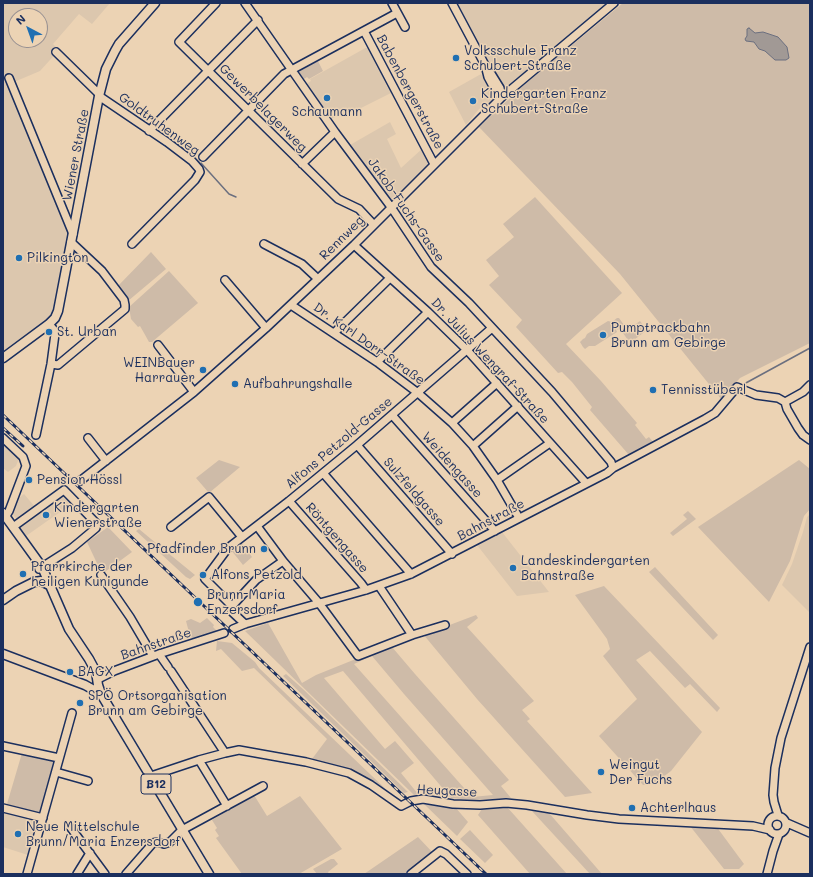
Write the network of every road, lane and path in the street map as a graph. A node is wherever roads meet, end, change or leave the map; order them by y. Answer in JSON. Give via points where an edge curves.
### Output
{"nodes":[{"id":1,"x":155,"y":3,"type":"edge"},
{"id":2,"x":216,"y":3,"type":"edge"},
{"id":3,"x":245,"y":3,"type":"edge"},
{"id":4,"x":392,"y":3,"type":"edge"},
{"id":5,"x":452,"y":3,"type":"edge"},
{"id":6,"x":614,"y":3,"type":"edge"},
{"id":7,"x":397,"y":13,"type":"junction"},
{"id":8,"x":258,"y":20,"type":"junction"},
{"id":9,"x":405,"y":27,"type":"dead end"},
{"id":10,"x":364,"y":31,"type":"junction"},
{"id":11,"x":56,"y":52,"type":"dead end"},
{"id":12,"x":291,"y":69,"type":"junction"},
{"id":13,"x":208,"y":70,"type":"junction"},
{"id":14,"x":9,"y":78,"type":"dead end"},
{"id":15,"x":99,"y":95,"type":"junction"},
{"id":16,"x":502,"y":97,"type":"junction"},
{"id":17,"x":248,"y":110,"type":"junction"},
{"id":18,"x":149,"y":131,"type":"junction"},
{"id":19,"x":335,"y":132,"type":"junction"},
{"id":20,"x":203,"y":157,"type":"dead end"},
{"id":21,"x":302,"y":164,"type":"junction"},
{"id":22,"x":434,"y":164,"type":"junction"},
{"id":23,"x":390,"y":207,"type":"junction"},
{"id":24,"x":374,"y":224,"type":"junction"},
{"id":25,"x":72,"y":238,"type":"junction"},
{"id":26,"x":132,"y":244,"type":"dead end"},
{"id":27,"x":264,"y":244,"type":"dead end"},
{"id":28,"x":354,"y":245,"type":"junction"},
{"id":29,"x":390,"y":278,"type":"junction"},
{"id":30,"x":318,"y":279,"type":"junction"},
{"id":31,"x":225,"y":280,"type":"dead end"},
{"id":32,"x":291,"y":305,"type":"junction"},
{"id":33,"x":428,"y":312,"type":"junction"},
{"id":34,"x":50,"y":324,"type":"junction"},
{"id":35,"x":266,"y":328,"type":"junction"},
{"id":36,"x":492,"y":328,"type":"junction"},
{"id":37,"x":334,"y":333,"type":"junction"},
{"id":38,"x":158,"y":346,"type":"dead end"},
{"id":39,"x":467,"y":350,"type":"junction"},
{"id":40,"x":3,"y":358,"type":"edge"},
{"id":41,"x":377,"y":362,"type":"junction"},
{"id":42,"x":51,"y":364,"type":"junction"},
{"id":43,"x":497,"y":383,"type":"junction"},
{"id":44,"x":810,"y":385,"type":"edge"},
{"id":45,"x":194,"y":392,"type":"junction"},
{"id":46,"x":418,"y":393,"type":"junction"},
{"id":47,"x":785,"y":402,"type":"junction"},
{"id":48,"x":518,"y":406,"type":"junction"},
{"id":49,"x":392,"y":415,"type":"junction"},
{"id":50,"x":452,"y":423,"type":"junction"},
{"id":51,"x":36,"y":435,"type":"dead end"},
{"id":52,"x":3,"y":438,"type":"edge"},
{"id":53,"x":88,"y":438,"type":"dead end"},
{"id":54,"x":810,"y":440,"type":"edge"},
{"id":55,"x":550,"y":443,"type":"junction"},
{"id":56,"x":357,"y":445,"type":"junction"},
{"id":57,"x":473,"y":446,"type":"junction"},
{"id":58,"x":106,"y":461,"type":"junction"},
{"id":59,"x":613,"y":468,"type":"junction"},
{"id":60,"x":323,"y":473,"type":"junction"},
{"id":61,"x":497,"y":480,"type":"junction"},
{"id":62,"x":80,"y":481,"type":"dead end"},
{"id":63,"x":586,"y":483,"type":"junction"},
{"id":64,"x":290,"y":501,"type":"junction"},
{"id":65,"x":4,"y":514,"type":"edge"},
{"id":66,"x":519,"y":518,"type":"junction"},
{"id":67,"x":257,"y":526,"type":"junction"},
{"id":68,"x":13,"y":527,"type":"junction"},
{"id":69,"x":171,"y":527,"type":"dead end"},
{"id":70,"x":495,"y":531,"type":"junction"},
{"id":71,"x":242,"y":537,"type":"junction"},
{"id":72,"x":452,"y":554,"type":"junction"},
{"id":73,"x":283,"y":561,"type":"junction"},
{"id":74,"x":41,"y":568,"type":"junction"},
{"id":75,"x":411,"y":574,"type":"junction"},
{"id":76,"x":101,"y":575,"type":"dead end"},
{"id":77,"x":34,"y":582,"type":"junction"},
{"id":78,"x":378,"y":586,"type":"junction"},
{"id":79,"x":51,"y":587,"type":"junction"},
{"id":80,"x":366,"y":590,"type":"junction"},
{"id":81,"x":3,"y":600,"type":"edge"},
{"id":82,"x":320,"y":603,"type":"junction"},
{"id":83,"x":232,"y":606,"type":"junction"},
{"id":84,"x":245,"y":624,"type":"junction"},
{"id":85,"x":445,"y":625,"type":"dead end"},
{"id":86,"x":233,"y":629,"type":"dead end"},
{"id":87,"x":224,"y":633,"type":"dead end"},
{"id":88,"x":412,"y":635,"type":"junction"},
{"id":89,"x":810,"y":647,"type":"edge"},
{"id":90,"x":3,"y":654,"type":"edge"},
{"id":91,"x":156,"y":655,"type":"junction"},
{"id":92,"x":98,"y":679,"type":"junction"},
{"id":93,"x":85,"y":685,"type":"junction"},
{"id":94,"x":101,"y":694,"type":"junction"},
{"id":95,"x":72,"y":713,"type":"dead end"},
{"id":96,"x":3,"y":746,"type":"edge"},
{"id":97,"x":225,"y":753,"type":"junction"},
{"id":98,"x":60,"y":758,"type":"junction"},
{"id":99,"x":199,"y":760,"type":"junction"},
{"id":100,"x":56,"y":772,"type":"junction"},
{"id":101,"x":151,"y":776,"type":"junction"},
{"id":102,"x":88,"y":781,"type":"dead end"},
{"id":103,"x":263,"y":786,"type":"dead end"},
{"id":104,"x":227,"y":806,"type":"junction"},
{"id":105,"x":3,"y":808,"type":"edge"},
{"id":106,"x":43,"y":818,"type":"junction"},
{"id":107,"x":772,"y":824,"type":"junction"},
{"id":108,"x":786,"y":826,"type":"junction"},
{"id":109,"x":71,"y":828,"type":"dead end"},
{"id":110,"x":182,"y":830,"type":"junction"},
{"id":111,"x":810,"y":833,"type":"edge"},
{"id":112,"x":779,"y":834,"type":"junction"},
{"id":113,"x":772,"y":851,"type":"junction"},
{"id":114,"x":90,"y":853,"type":"junction"},
{"id":115,"x":27,"y":874,"type":"edge"},
{"id":116,"x":77,"y":874,"type":"edge"},
{"id":117,"x":105,"y":874,"type":"edge"},
{"id":118,"x":126,"y":874,"type":"edge"},
{"id":119,"x":209,"y":874,"type":"edge"},
{"id":120,"x":411,"y":874,"type":"edge"},
{"id":121,"x":467,"y":874,"type":"edge"},
{"id":122,"x":767,"y":874,"type":"edge"}],
"edges":[{"from":1,"to":15,"type":"main road","name":"Wiener Straße","via":[[115,51],[106,69]]},
{"from":2,"to":13,"type":"street","name":"Gewerbelagerweg","via":[[178,42]]},
{"from":3,"to":8,"type":"street","name":"Jakob-Fuchs-Gasse"},
{"from":4,"to":7,"type":"street"},
{"from":5,"to":16,"type":"street","via":[[485,66],[488,77]]},
{"from":6,"to":16,"type":"street","name":"Rennweg"},
{"from":7,"to":9,"type":"street"},
{"from":7,"to":10,"type":"street"},
{"from":8,"to":12,"type":"street","name":"Jakob-Fuchs-Gasse"},
{"from":8,"to":13,"type":"street"},
{"from":10,"to":12,"type":"street"},
{"from":10,"to":22,"type":"street","name":"Babenbergerstraße"},
{"from":11,"to":15,"type":"street","name":"Goldtruhenweg"},
{"from":12,"to":17,"type":"street"},
{"from":12,"to":19,"type":"street","name":"Jakob-Fuchs-Gasse"},
{"from":13,"to":17,"type":"street","name":"Gewerbelagerweg"},
{"from":13,"to":18,"type":"street"},
{"from":14,"to":25,"type":"street"},
{"from":15,"to":18,"type":"street","name":"Goldtruhenweg"},
{"from":15,"to":25,"type":"main road","name":"Wiener Straße"},
{"from":16,"to":22,"type":"street","name":"Rennweg"},
{"from":17,"to":20,"type":"street"},
{"from":17,"to":21,"type":"street","name":"Gewerbelagerweg"},
{"from":18,"to":26,"type":"street","name":"Goldtruhenweg","via":[[192,161],[200,172]]},
{"from":19,"to":21,"type":"street"},
{"from":19,"to":23,"type":"street","name":"Jakob-Fuchs-Gasse"},
{"from":21,"to":24,"type":"street","name":"Gewerbelagerweg","via":[[338,199],[359,210]]},
{"from":22,"to":23,"type":"street","name":"Rennweg"},
{"from":23,"to":24,"type":"street","name":"Rennweg"},
{"from":23,"to":36,"type":"street","name":"Jakob-Fuchs-Gasse","via":[[431,267]]},
{"from":24,"to":28,"type":"street","name":"Rennweg"},
{"from":25,"to":34,"type":"main road","name":"Wiener Straße","via":[[58,311]]},
{"from":25,"to":42,"type":"street","via":[[104,273],[124,300],[125,309],[58,365]]},
{"from":27,"to":30,"type":"street","via":[[302,264]]},
{"from":28,"to":29,"type":"street","name":"Dr. Julius Wengraf-Straße"},
{"from":28,"to":30,"type":"street","name":"Rennweg"},
{"from":29,"to":33,"type":"street","name":"Dr. Julius Wengraf-Straße"},
{"from":29,"to":37,"type":"street"},
{"from":30,"to":32,"type":"street","name":"Rennweg"},
{"from":31,"to":35,"type":"street"},
{"from":32,"to":35,"type":"street","name":"Rennweg"},
{"from":32,"to":37,"type":"street","name":"Dr. Karl Dorr-Straße"},
{"from":33,"to":39,"type":"street","name":"Dr. Julius Wengraf-Straße"},
{"from":33,"to":41,"type":"street"},
{"from":34,"to":40,"type":"main road","name":"Wiener Straße"},
{"from":34,"to":42,"type":"street","via":[[55,334]]},
{"from":35,"to":45,"type":"street","name":"Rennweg"},
{"from":36,"to":39,"type":"street","name":"Alfons Petzold-Gasse"},
{"from":36,"to":59,"type":"street","name":"Jakob-Fuchs-Gasse","via":[[552,392],[611,462]]},
{"from":37,"to":41,"type":"street","name":"Dr. Karl Dorr-Straße"},
{"from":38,"to":45,"type":"street"},
{"from":39,"to":43,"type":"street","name":"Dr. Julius Wengraf-Straße"},
{"from":39,"to":46,"type":"street","name":"Alfons Petzold-Gasse"},
{"from":41,"to":46,"type":"street","name":"Dr. Karl Dorr-Straße"},
{"from":42,"to":51,"type":"street"},
{"from":43,"to":48,"type":"street","name":"Dr. Julius Wengraf-Straße"},
{"from":43,"to":50,"type":"street"},
{"from":44,"to":47,"type":"street"},
{"from":45,"to":58,"type":"street","name":"Rennweg"},
{"from":46,"to":49,"type":"street","name":"Alfons Petzold-Gasse"},
{"from":46,"to":50,"type":"street","name":"Dr. Karl Dorr-Straße"},
{"from":47,"to":54,"type":"street","via":[[801,433]]},
{"from":47,"to":59,"type":"street","name":"Bahnstraße","via":[[737,387],[715,413]]},
{"from":48,"to":55,"type":"street","name":"Dr. Julius Wengraf-Straße"},
{"from":48,"to":57,"type":"street"},
{"from":49,"to":56,"type":"street","name":"Alfons Petzold-Gasse"},
{"from":49,"to":70,"type":"street","name":"Weidengasse"},
{"from":50,"to":57,"type":"street","name":"Dr. Karl Dorr-Straße"},
{"from":52,"to":65,"type":"street","via":[[23,457],[26,466],[9,511]]},
{"from":53,"to":58,"type":"street"},
{"from":55,"to":61,"type":"street"},
{"from":55,"to":63,"type":"street","name":"Dr. Julius Wengraf-Straße"},
{"from":56,"to":60,"type":"street","name":"Alfons Petzold-Gasse"},
{"from":56,"to":72,"type":"street","name":"Sulzfeldgasse"},
{"from":57,"to":61,"type":"street","name":"Dr. Karl Dorr-Straße"},
{"from":58,"to":62,"type":"street","name":"Rennweg"},
{"from":59,"to":63,"type":"street","name":"Bahnstraße"},
{"from":60,"to":64,"type":"street","name":"Alfons Petzold-Gasse"},
{"from":60,"to":75,"type":"street"},
{"from":61,"to":66,"type":"street","name":"Dr. Karl Dorr-Straße"},
{"from":63,"to":66,"type":"street","name":"Bahnstraße"},
{"from":64,"to":67,"type":"street","name":"Alfons Petzold-Gasse"},
{"from":64,"to":80,"type":"street","name":"Röntgengasse"},
{"from":65,"to":68,"type":"main road","number":"B12"},
{"from":66,"to":70,"type":"street","name":"Bahnstraße"},
{"from":67,"to":71,"type":"street","name":"Alfons Petzold-Gasse"},
{"from":67,"to":73,"type":"street"},
{"from":68,"to":74,"type":"main road","number":"B12"},
{"from":68,"to":74,"type":"street","via":[[64,490],[97,524],[96,528],[72,548]]},
{"from":69,"to":71,"type":"street","via":[[209,497]]},
{"from":70,"to":72,"type":"street","name":"Bahnstraße"},
{"from":71,"to":83,"type":"street","name":"Alfons Petzold-Gasse","via":[[228,548],[205,579]]},
{"from":72,"to":75,"type":"street","name":"Bahnstraße"},
{"from":73,"to":82,"type":"street"},
{"from":73,"to":83,"type":"street","via":[[256,580]]},
{"from":74,"to":77,"type":"main road"},
{"from":74,"to":79,"type":"main road","number":"B12"},
{"from":75,"to":78,"type":"street","name":"Bahnstraße"},
{"from":76,"to":91,"type":"street"},
{"from":77,"to":79,"type":"main road","via":[[46,582]]},
{"from":77,"to":81,"type":"main road"},
{"from":78,"to":80,"type":"street","name":"Bahnstraße"},
{"from":78,"to":88,"type":"street"},
{"from":79,"to":92,"type":"main road","number":"B12","via":[[69,628],[89,659]]},
{"from":80,"to":82,"type":"street","name":"Bahnstraße"},
{"from":82,"to":84,"type":"street","name":"Bahnstraße"},
{"from":82,"to":88,"type":"street","via":[[358,656]]},
{"from":83,"to":84,"type":"street","via":[[231,611]]},
{"from":84,"to":86,"type":"street","name":"Bahnstraße"},
{"from":85,"to":88,"type":"street"},
{"from":87,"to":91,"type":"street","name":"Bahnstraße"},
{"from":89,"to":107,"type":"street","via":[[781,738],[775,768]]},
{"from":90,"to":93,"type":"main road","number":"B12"},
{"from":91,"to":92,"type":"street","name":"Bahnstraße"},
{"from":91,"to":97,"type":"street","via":[[170,669]]},
{"from":92,"to":93,"type":"main road"},
{"from":92,"to":94,"type":"main road","number":"B12"},
{"from":93,"to":94,"type":"main road","number":"B12"},
{"from":94,"to":101,"type":"main road","number":"B12"},
{"from":95,"to":98,"type":"street"},
{"from":96,"to":98,"type":"street"},
{"from":97,"to":99,"type":"street","name":"Heugasse"},
{"from":97,"to":107,"type":"street","name":"Heugasse","via":[[239,750],[349,773],[401,806],[423,799],[453,804],[506,803],[619,818],[757,827]]},
{"from":98,"to":100,"type":"street"},
{"from":99,"to":101,"type":"street","name":"Heugasse"},
{"from":99,"to":104,"type":"street"},
{"from":100,"to":102,"type":"street"},
{"from":100,"to":106,"type":"street"},
{"from":101,"to":110,"type":"main road","number":"B12"},
{"from":103,"to":104,"type":"street"},
{"from":104,"to":110,"type":"street"},
{"from":105,"to":106,"type":"street"},
{"from":106,"to":115,"type":"street"},
{"from":107,"to":108,"type":"street","via":[[784,818]]},
{"from":107,"to":112,"type":"street"},
{"from":107,"to":113,"type":"street"},
{"from":108,"to":111,"type":"street"},
{"from":108,"to":112,"type":"street"},
{"from":109,"to":114,"type":"street"},
{"from":110,"to":118,"type":"street","via":[[170,842],[152,843]]},
{"from":110,"to":119,"type":"main road","number":"B12"},
{"from":112,"to":113,"type":"street"},
{"from":113,"to":122,"type":"street"},
{"from":114,"to":116,"type":"street"},
{"from":114,"to":117,"type":"street"},
{"from":120,"to":121,"type":"street","via":[[440,851]]}]}
